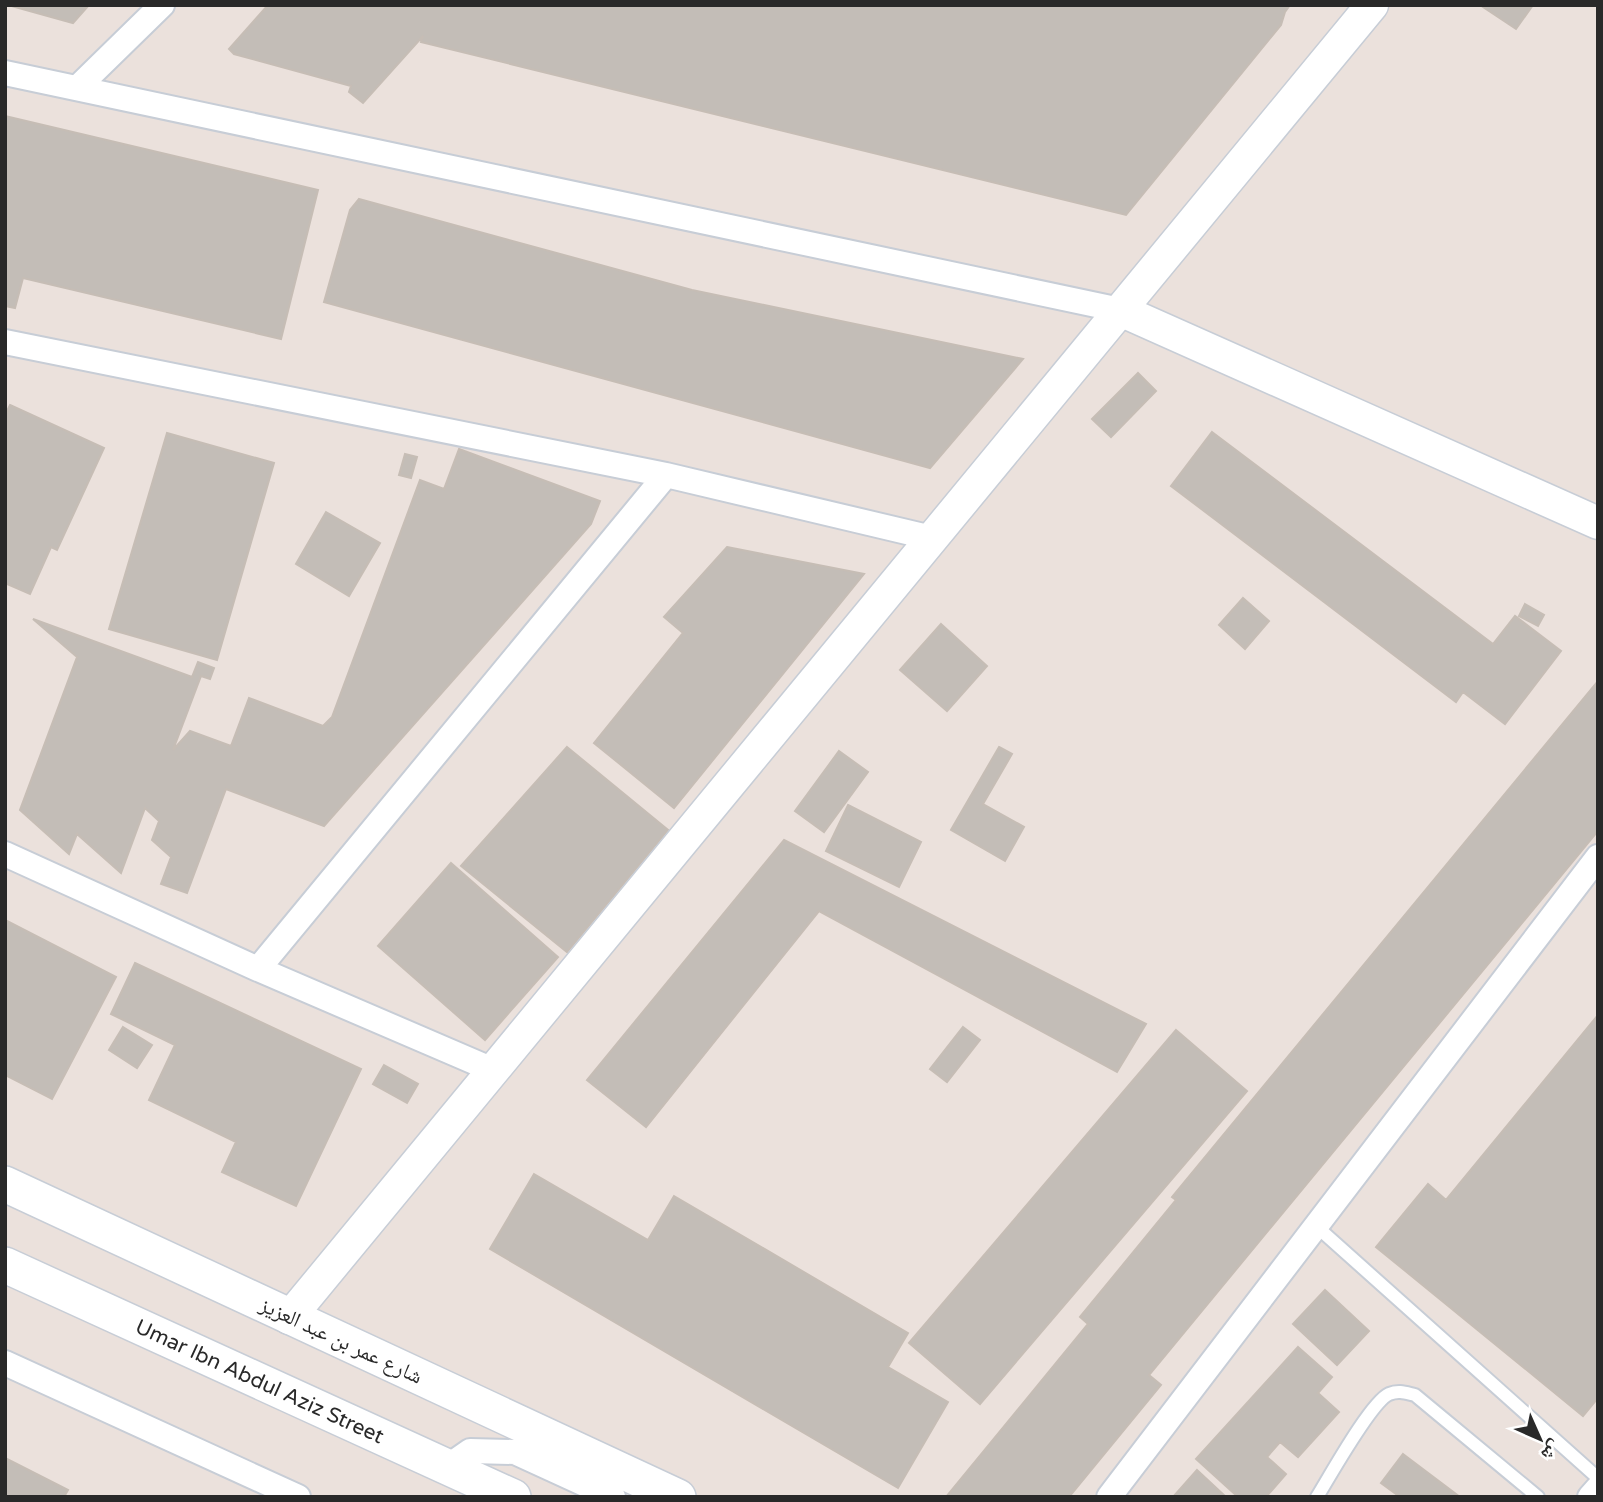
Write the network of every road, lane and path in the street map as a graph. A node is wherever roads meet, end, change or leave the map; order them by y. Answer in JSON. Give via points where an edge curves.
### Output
{"nodes":[{"id":1,"x":162,"y":5,"type":"edge"},
{"id":2,"x":1372,"y":5,"type":"edge"},
{"id":3,"x":5,"y":73,"type":"edge"},
{"id":4,"x":76,"y":88,"type":"junction"},
{"id":5,"x":1121,"y":310,"type":"junction"},
{"id":6,"x":5,"y":342,"type":"edge"},
{"id":7,"x":666,"y":475,"type":"junction"},
{"id":8,"x":1598,"y":523,"type":"edge"},
{"id":9,"x":932,"y":538,"type":"junction"},
{"id":10,"x":5,"y":854,"type":"edge"},
{"id":11,"x":1598,"y":857,"type":"edge"},
{"id":12,"x":258,"y":969,"type":"junction"},
{"id":13,"x":493,"y":1070,"type":"junction"},
{"id":14,"x":5,"y":1184,"type":"edge"},
{"id":15,"x":1316,"y":1226,"type":"junction"},
{"id":16,"x":5,"y":1265,"type":"edge"},
{"id":17,"x":289,"y":1318,"type":"junction"},
{"id":18,"x":5,"y":1363,"type":"edge"},
{"id":19,"x":447,"y":1467,"type":"junction"},
{"id":20,"x":1598,"y":1478,"type":"edge"},
{"id":21,"x":1598,"y":1488,"type":"edge"},
{"id":22,"x":298,"y":1497,"type":"edge"},
{"id":23,"x":513,"y":1497,"type":"edge"},
{"id":24,"x":614,"y":1497,"type":"edge"},
{"id":25,"x":678,"y":1497,"type":"edge"},
{"id":26,"x":1110,"y":1497,"type":"edge"},
{"id":27,"x":1317,"y":1497,"type":"edge"},
{"id":28,"x":1538,"y":1497,"type":"edge"},
{"id":29,"x":1590,"y":1497,"type":"edge"}],
"edges":[{"from":1,"to":4,"type":"street"},
{"from":2,"to":5,"type":"street"},
{"from":3,"to":4,"type":"street"},
{"from":4,"to":5,"type":"street"},
{"from":5,"to":8,"type":"street"},
{"from":5,"to":9,"type":"street"},
{"from":6,"to":7,"type":"street"},
{"from":7,"to":9,"type":"street"},
{"from":7,"to":12,"type":"street"},
{"from":9,"to":13,"type":"street"},
{"from":10,"to":12,"type":"street"},
{"from":11,"to":15,"type":"street"},
{"from":12,"to":13,"type":"street"},
{"from":13,"to":17,"type":"street"},
{"from":14,"to":17,"type":"main road","name":"شارع عمر بن عبد العزيز"},
{"from":15,"to":20,"type":"lane"},
{"from":15,"to":26,"type":"street"},
{"from":16,"to":19,"type":"main road","name":"Umar Ibn Abdul Aziz Street"},
{"from":17,"to":25,"type":"main road","name":"شارع عمر بن عبد العزيز"},
{"from":18,"to":22,"type":"street"},
{"from":19,"to":23,"type":"main road","name":"Umar Ibn Abdul Aziz Street"},
{"from":19,"to":24,"type":"street","via":[[470,1451],[515,1452]]},
{"from":21,"to":29,"type":"street"},
{"from":27,"to":28,"type":"lane","via":[[1373,1409],[1387,1395],[1400,1391],[1415,1395]]}]}
